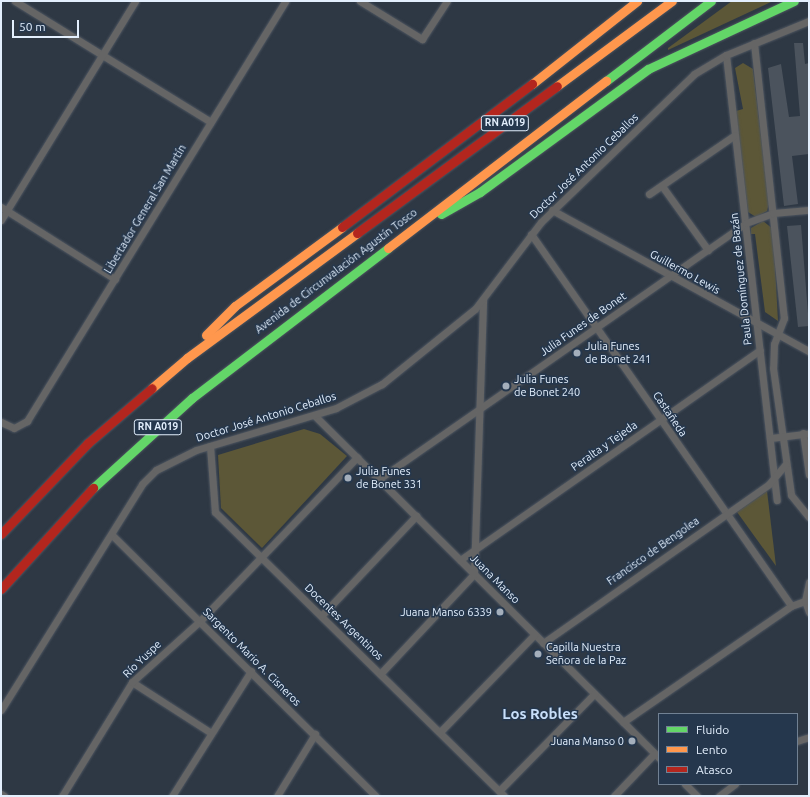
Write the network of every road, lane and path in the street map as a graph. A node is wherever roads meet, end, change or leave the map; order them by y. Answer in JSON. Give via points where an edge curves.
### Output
{"nodes":[{"id":1,"x":15,"y":1,"type":"edge"},
{"id":2,"x":135,"y":1,"type":"edge"},
{"id":3,"x":285,"y":1,"type":"edge"},
{"id":4,"x":360,"y":1,"type":"edge"},
{"id":5,"x":447,"y":1,"type":"edge"},
{"id":6,"x":637,"y":1,"type":"edge"},
{"id":7,"x":672,"y":1,"type":"edge"},
{"id":8,"x":711,"y":1,"type":"edge"},
{"id":9,"x":784,"y":1,"type":"edge"},
{"id":10,"x":794,"y":1,"type":"edge"},
{"id":11,"x":769,"y":11,"type":"junction"},
{"id":12,"x":809,"y":21,"type":"edge"},
{"id":13,"x":754,"y":43,"type":"junction"},
{"id":14,"x":726,"y":55,"type":"junction"},
{"id":15,"x":101,"y":56,"type":"junction"},
{"id":16,"x":211,"y":122,"type":"junction"},
{"id":17,"x":735,"y":135,"type":"junction"},
{"id":18,"x":662,"y":186,"type":"junction"},
{"id":19,"x":649,"y":194,"type":"dead end"},
{"id":20,"x":4,"y":209,"type":"edge"},
{"id":21,"x":552,"y":210,"type":"junction"},
{"id":22,"x":809,"y":210,"type":"edge"},
{"id":23,"x":773,"y":213,"type":"junction"},
{"id":24,"x":1,"y":220,"type":"edge"},
{"id":25,"x":746,"y":223,"type":"junction"},
{"id":26,"x":530,"y":234,"type":"junction"},
{"id":27,"x":400,"y":238,"type":"junction"},
{"id":28,"x":708,"y":250,"type":"junction"},
{"id":29,"x":671,"y":277,"type":"junction"},
{"id":30,"x":116,"y":279,"type":"junction"},
{"id":31,"x":483,"y":299,"type":"junction"},
{"id":32,"x":757,"y":323,"type":"junction"},
{"id":33,"x":597,"y":328,"type":"junction"},
{"id":34,"x":778,"y":334,"type":"junction"},
{"id":35,"x":760,"y":350,"type":"junction"},
{"id":36,"x":809,"y":351,"type":"edge"},
{"id":37,"x":165,"y":376,"type":"junction"},
{"id":38,"x":480,"y":410,"type":"junction"},
{"id":39,"x":315,"y":416,"type":"junction"},
{"id":40,"x":660,"y":420,"type":"junction"},
{"id":41,"x":1,"y":422,"type":"edge"},
{"id":42,"x":806,"y":433,"type":"edge"},
{"id":43,"x":783,"y":435,"type":"junction"},
{"id":44,"x":771,"y":438,"type":"junction"},
{"id":45,"x":210,"y":446,"type":"junction"},
{"id":46,"x":357,"y":457,"type":"junction"},
{"id":47,"x":786,"y":464,"type":"junction"},
{"id":48,"x":809,"y":475,"type":"edge"},
{"id":49,"x":774,"y":478,"type":"junction"},
{"id":50,"x":379,"y":479,"type":"junction"},
{"id":51,"x":777,"y":500,"type":"dead end"},
{"id":52,"x":724,"y":514,"type":"junction"},
{"id":53,"x":416,"y":516,"type":"junction"},
{"id":54,"x":809,"y":517,"type":"edge"},
{"id":55,"x":1,"y":534,"type":"edge"},
{"id":56,"x":112,"y":535,"type":"junction"},
{"id":57,"x":476,"y":549,"type":"junction"},
{"id":58,"x":261,"y":557,"type":"junction"},
{"id":59,"x":460,"y":560,"type":"junction"},
{"id":60,"x":474,"y":574,"type":"junction"},
{"id":61,"x":809,"y":582,"type":"edge"},
{"id":62,"x":1,"y":590,"type":"edge"},
{"id":63,"x":805,"y":601,"type":"junction"},
{"id":64,"x":791,"y":606,"type":"junction"},
{"id":65,"x":809,"y":612,"type":"edge"},
{"id":66,"x":322,"y":615,"type":"junction"},
{"id":67,"x":200,"y":621,"type":"junction"},
{"id":68,"x":535,"y":634,"type":"junction"},
{"id":69,"x":543,"y":642,"type":"junction"},
{"id":70,"x":251,"y":671,"type":"junction"},
{"id":71,"x":381,"y":673,"type":"junction"},
{"id":72,"x":132,"y":682,"type":"junction"},
{"id":73,"x":594,"y":694,"type":"junction"},
{"id":74,"x":1,"y":710,"type":"edge"},
{"id":75,"x":623,"y":722,"type":"junction"},
{"id":76,"x":211,"y":732,"type":"junction"},
{"id":77,"x":440,"y":732,"type":"junction"},
{"id":78,"x":315,"y":734,"type":"junction"},
{"id":79,"x":809,"y":737,"type":"edge"},
{"id":80,"x":798,"y":741,"type":"edge"},
{"id":81,"x":656,"y":756,"type":"edge"},
{"id":82,"x":686,"y":785,"type":"edge"},
{"id":83,"x":734,"y":785,"type":"edge"},
{"id":84,"x":501,"y":793,"type":"edge"},
{"id":85,"x":1,"y":794,"type":"edge"},
{"id":86,"x":4,"y":796,"type":"edge"},
{"id":87,"x":62,"y":796,"type":"edge"},
{"id":88,"x":172,"y":796,"type":"edge"},
{"id":89,"x":277,"y":796,"type":"edge"},
{"id":90,"x":376,"y":796,"type":"edge"},
{"id":91,"x":614,"y":796,"type":"edge"},
{"id":92,"x":697,"y":796,"type":"edge"},
{"id":93,"x":719,"y":796,"type":"edge"}],
"edges":[{"from":1,"to":15,"type":"street"},
{"from":2,"to":15,"type":"street"},
{"from":3,"to":16,"type":"street","name":"Libertador General San Martín"},
{"from":4,"to":5,"type":"street","via":[[422,39]]},
{"from":6,"to":37,"type":"highway","via":[[492,116],[235,306]]},
{"from":7,"to":37,"type":"highway","name":"Avenida de Circunvalación Agustín Tosco","number":"RN A019","via":[[313,263]]},
{"from":8,"to":27,"type":"highway","name":"Avenida de Circunvalación Agustín Tosco","number":"RN A019"},
{"from":9,"to":11,"type":"highway"},
{"from":10,"to":11,"type":"highway"},
{"from":11,"to":27,"type":"highway","via":[[643,72],[480,192]]},
{"from":12,"to":13,"type":"street","name":"Doctor José Antonio Ceballos"},
{"from":13,"to":14,"type":"street","name":"Doctor José Antonio Ceballos"},
{"from":13,"to":23,"type":"street"},
{"from":14,"to":17,"type":"street","name":"Paula Domínguez de Bazán"},
{"from":14,"to":21,"type":"street","name":"Doctor José Antonio Ceballos","via":[[685,82]]},
{"from":15,"to":16,"type":"street"},
{"from":15,"to":20,"type":"street"},
{"from":16,"to":30,"type":"street","name":"Libertador General San Martín"},
{"from":17,"to":18,"type":"street"},
{"from":17,"to":25,"type":"street","name":"Paula Domínguez de Bazán"},
{"from":18,"to":19,"type":"street"},
{"from":18,"to":28,"type":"street"},
{"from":20,"to":24,"type":"street"},
{"from":20,"to":30,"type":"street"},
{"from":21,"to":26,"type":"street","name":"Doctor José Antonio Ceballos"},
{"from":21,"to":29,"type":"street","name":"Guillermo Lewis"},
{"from":22,"to":23,"type":"street","name":"Julia Funes de Bonet"},
{"from":23,"to":25,"type":"street","name":"Julia Funes de Bonet"},
{"from":23,"to":34,"type":"street","via":[[784,318]]},
{"from":25,"to":28,"type":"street","name":"Julia Funes de Bonet"},
{"from":25,"to":32,"type":"street","name":"Paula Domínguez de Bazán"},
{"from":26,"to":31,"type":"street","name":"Doctor José Antonio Ceballos"},
{"from":26,"to":33,"type":"street","name":"Castañeda"},
{"from":27,"to":62,"type":"highway","name":"Avenida de Circunvalación Agustín Tosco","number":"RN A019","via":[[166,420],[70,511]]},
{"from":28,"to":29,"type":"street","name":"Julia Funes de Bonet"},
{"from":29,"to":32,"type":"street","name":"Guillermo Lewis"},
{"from":29,"to":33,"type":"street","name":"Julia Funes de Bonet"},
{"from":30,"to":41,"type":"street","name":"Libertador General San Martín","via":[[20,427]]},
{"from":31,"to":38,"type":"street"},
{"from":31,"to":39,"type":"street","name":"Doctor José Antonio Ceballos","via":[[461,323],[382,384]]},
{"from":32,"to":34,"type":"street","name":"Guillermo Lewis"},
{"from":32,"to":35,"type":"street","name":"Paula Domínguez de Bazán"},
{"from":33,"to":38,"type":"street","name":"Julia Funes de Bonet"},
{"from":33,"to":40,"type":"street","name":"Castañeda"},
{"from":34,"to":36,"type":"street","name":"Guillermo Lewis"},
{"from":34,"to":43,"type":"street","via":[[773,368]]},
{"from":35,"to":40,"type":"street","name":"Peralta y Tejeda"},
{"from":35,"to":44,"type":"street","name":"Paula Domínguez de Bazán"},
{"from":37,"to":55,"type":"highway","name":"Avenida de Circunvalación Agustín Tosco","number":"RN A019","via":[[83,448]]},
{"from":38,"to":50,"type":"street","name":"Julia Funes de Bonet"},
{"from":38,"to":57,"type":"street"},
{"from":39,"to":45,"type":"street","name":"Doctor José Antonio Ceballos"},
{"from":39,"to":46,"type":"street","name":"Juana Manso"},
{"from":40,"to":52,"type":"street","name":"Castañeda"},
{"from":40,"to":57,"type":"street","name":"Peralta y Tejeda"},
{"from":42,"to":43,"type":"street"},
{"from":42,"to":48,"type":"street"},
{"from":43,"to":44,"type":"street"},
{"from":43,"to":47,"type":"street"},
{"from":44,"to":49,"type":"street","name":"Paula Domínguez de Bazán"},
{"from":45,"to":56,"type":"street","name":"Doctor José Antonio Ceballos","via":[[173,459],[156,470],[142,484]]},
{"from":45,"to":58,"type":"street","name":"Docentes Argentinos","via":[[213,508]]},
{"from":46,"to":50,"type":"street","name":"Juana Manso"},
{"from":46,"to":58,"type":"street"},
{"from":47,"to":49,"type":"street","name":"Francisco de Bengolea"},
{"from":47,"to":54,"type":"street","via":[[791,496]]},
{"from":49,"to":51,"type":"street","name":"Paula Domínguez de Bazán"},
{"from":49,"to":52,"type":"street","name":"Francisco de Bengolea"},
{"from":50,"to":53,"type":"street","name":"Juana Manso"},
{"from":52,"to":64,"type":"street","name":"Castañeda"},
{"from":52,"to":69,"type":"street","name":"Francisco de Bengolea"},
{"from":53,"to":59,"type":"street","name":"Juana Manso"},
{"from":53,"to":66,"type":"street"},
{"from":56,"to":67,"type":"street","name":"Sargento Mario A. Cisneros"},
{"from":56,"to":74,"type":"street","name":"Doctor José Antonio Ceballos"},
{"from":57,"to":59,"type":"street","name":"Peralta y Tejeda"},
{"from":57,"to":60,"type":"street"},
{"from":58,"to":66,"type":"street","name":"Docentes Argentinos"},
{"from":58,"to":67,"type":"street","name":"Río Yuspe"},
{"from":59,"to":60,"type":"street","name":"Juana Manso"},
{"from":60,"to":68,"type":"street","name":"Juana Manso"},
{"from":60,"to":71,"type":"street"},
{"from":61,"to":63,"type":"street"},
{"from":63,"to":64,"type":"street"},
{"from":63,"to":65,"type":"street"},
{"from":64,"to":75,"type":"street"},
{"from":66,"to":71,"type":"street","name":"Docentes Argentinos"},
{"from":67,"to":70,"type":"street","name":"Sargento Mario A. Cisneros"},
{"from":67,"to":72,"type":"street","name":"Río Yuspe"},
{"from":68,"to":69,"type":"street","name":"Juana Manso"},
{"from":68,"to":77,"type":"street"},
{"from":69,"to":73,"type":"street","name":"Juana Manso"},
{"from":70,"to":76,"type":"street"},
{"from":70,"to":78,"type":"street","name":"Sargento Mario A. Cisneros"},
{"from":71,"to":77,"type":"street","name":"Docentes Argentinos"},
{"from":72,"to":76,"type":"street"},
{"from":72,"to":87,"type":"street","name":"Río Yuspe"},
{"from":73,"to":75,"type":"street","name":"Juana Manso"},
{"from":73,"to":84,"type":"street"},
{"from":75,"to":81,"type":"street","name":"Juana Manso"},
{"from":76,"to":88,"type":"street"},
{"from":77,"to":84,"type":"street","name":"Docentes Argentinos"},
{"from":78,"to":89,"type":"street"},
{"from":78,"to":90,"type":"street","name":"Sargento Mario A. Cisneros"},
{"from":79,"to":80,"type":"street"},
{"from":81,"to":91,"type":"street"},
{"from":82,"to":92,"type":"street"},
{"from":83,"to":93,"type":"street"},
{"from":85,"to":86,"type":"street"}]}
